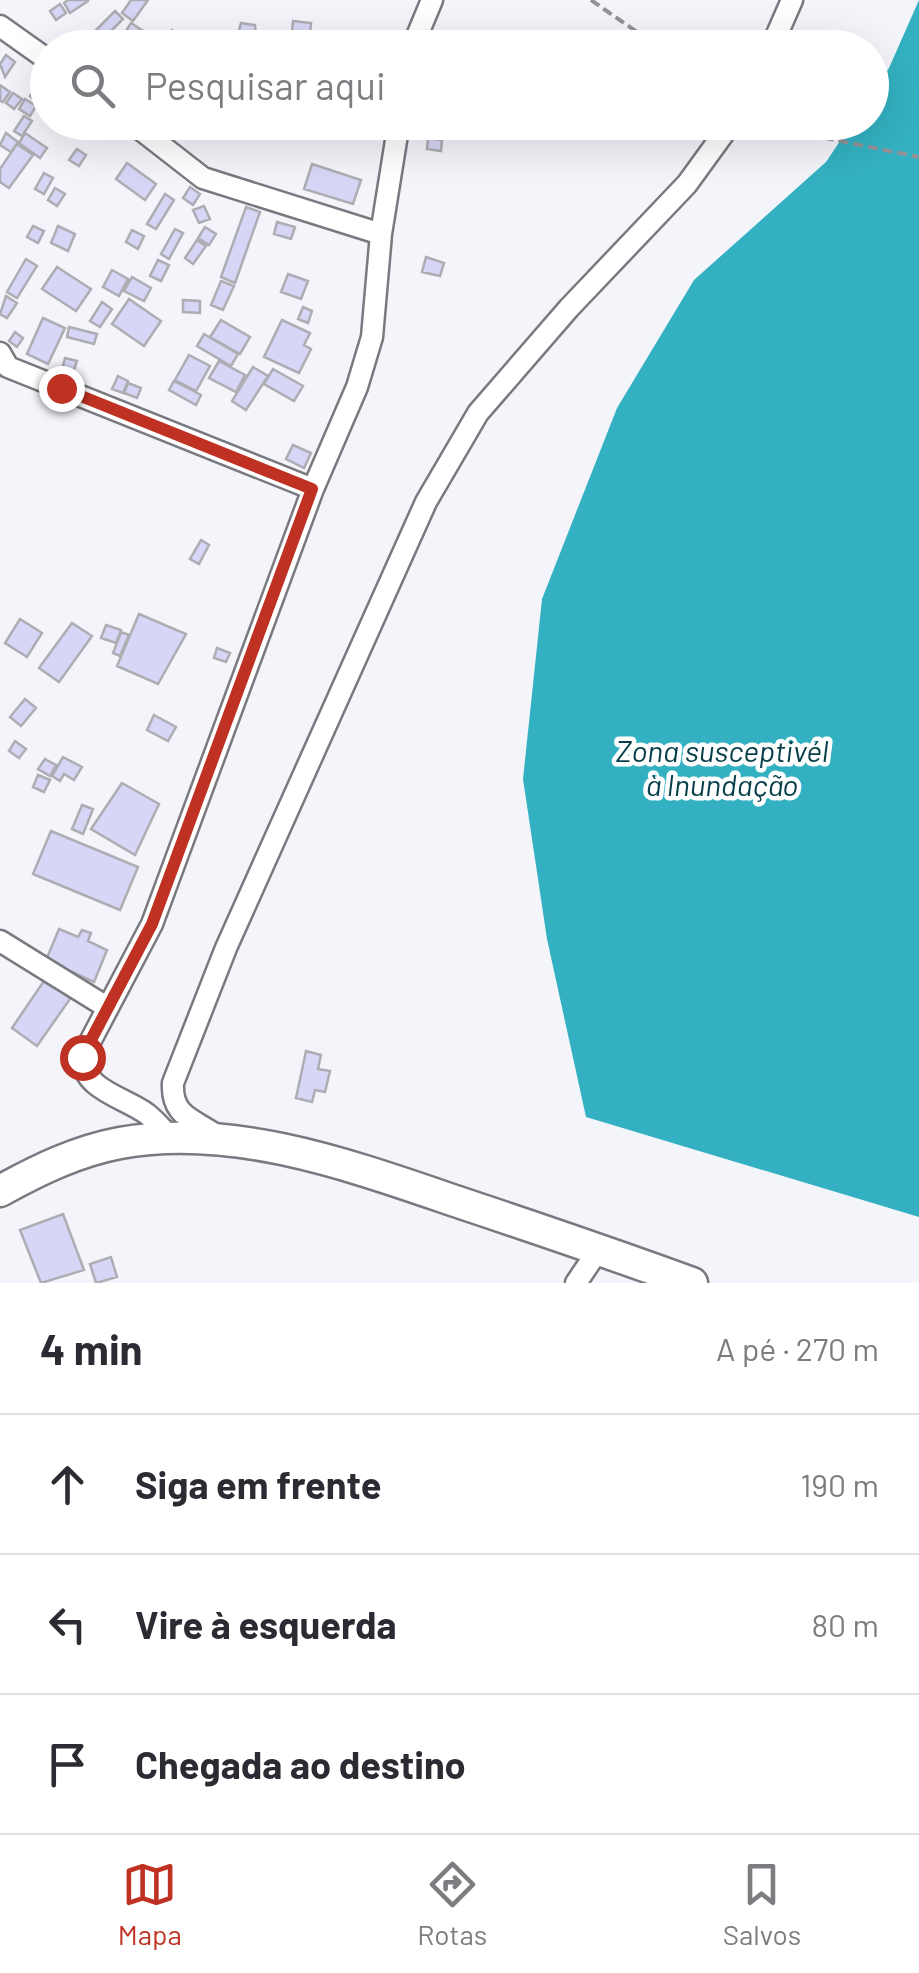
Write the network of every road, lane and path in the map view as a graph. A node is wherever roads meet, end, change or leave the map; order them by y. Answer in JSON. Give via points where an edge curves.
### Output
{"nodes":[{"id":1,"x":591,"y":0,"type":"edge"},
{"id":2,"x":792,"y":0,"type":"edge"},
{"id":3,"x":423,"y":3,"type":"edge"},
{"id":4,"x":0,"y":26,"type":"edge"},
{"id":5,"x":416,"y":30,"type":"edge"},
{"id":6,"x":634,"y":30,"type":"edge"},
{"id":7,"x":780,"y":30,"type":"edge"},
{"id":8,"x":30,"y":47,"type":"edge"},
{"id":9,"x":154,"y":140,"type":"edge"},
{"id":10,"x":396,"y":140,"type":"edge"},
{"id":11,"x":719,"y":140,"type":"edge"},
{"id":12,"x":835,"y":140,"type":"edge"},
{"id":13,"x":919,"y":157,"type":"edge"},
{"id":14,"x":381,"y":234,"type":"junction"},
{"id":15,"x":3,"y":363,"type":"edge"},
{"id":16,"x":312,"y":489,"type":"junction"},
{"id":17,"x":0,"y":941,"type":"edge"},
{"id":18,"x":106,"y":1006,"type":"junction"},
{"id":19,"x":170,"y":1138,"type":"junction"},
{"id":20,"x":226,"y":1142,"type":"junction"},
{"id":21,"x":0,"y":1191,"type":"edge"},
{"id":22,"x":599,"y":1249,"type":"junction"},
{"id":23,"x":576,"y":1283,"type":"edge"},
{"id":24,"x":692,"y":1283,"type":"edge"}],
"edges":[{"from":1,"to":6,"type":"path"},
{"from":2,"to":7,"type":"street"},
{"from":3,"to":5,"type":"street"},
{"from":4,"to":8,"type":"street"},
{"from":9,"to":14,"type":"street","via":[[203,178]]},
{"from":10,"to":14,"type":"street"},
{"from":11,"to":20,"type":"street","via":[[687,184],[478,413],[426,502],[226,948],[173,1083],[177,1110]]},
{"from":12,"to":13,"type":"path"},
{"from":14,"to":16,"type":"street","via":[[372,337]]},
{"from":15,"to":16,"type":"street"},
{"from":16,"to":18,"type":"street","via":[[152,924]]},
{"from":17,"to":18,"type":"street"},
{"from":18,"to":19,"type":"street","via":[[82,1057],[82,1072],[148,1115]]},
{"from":19,"to":20,"type":"main road"},
{"from":19,"to":21,"type":"main road","via":[[72,1155]]},
{"from":20,"to":22,"type":"main road","via":[[345,1164]]},
{"from":22,"to":23,"type":"street"},
{"from":22,"to":24,"type":"main road"}]}
